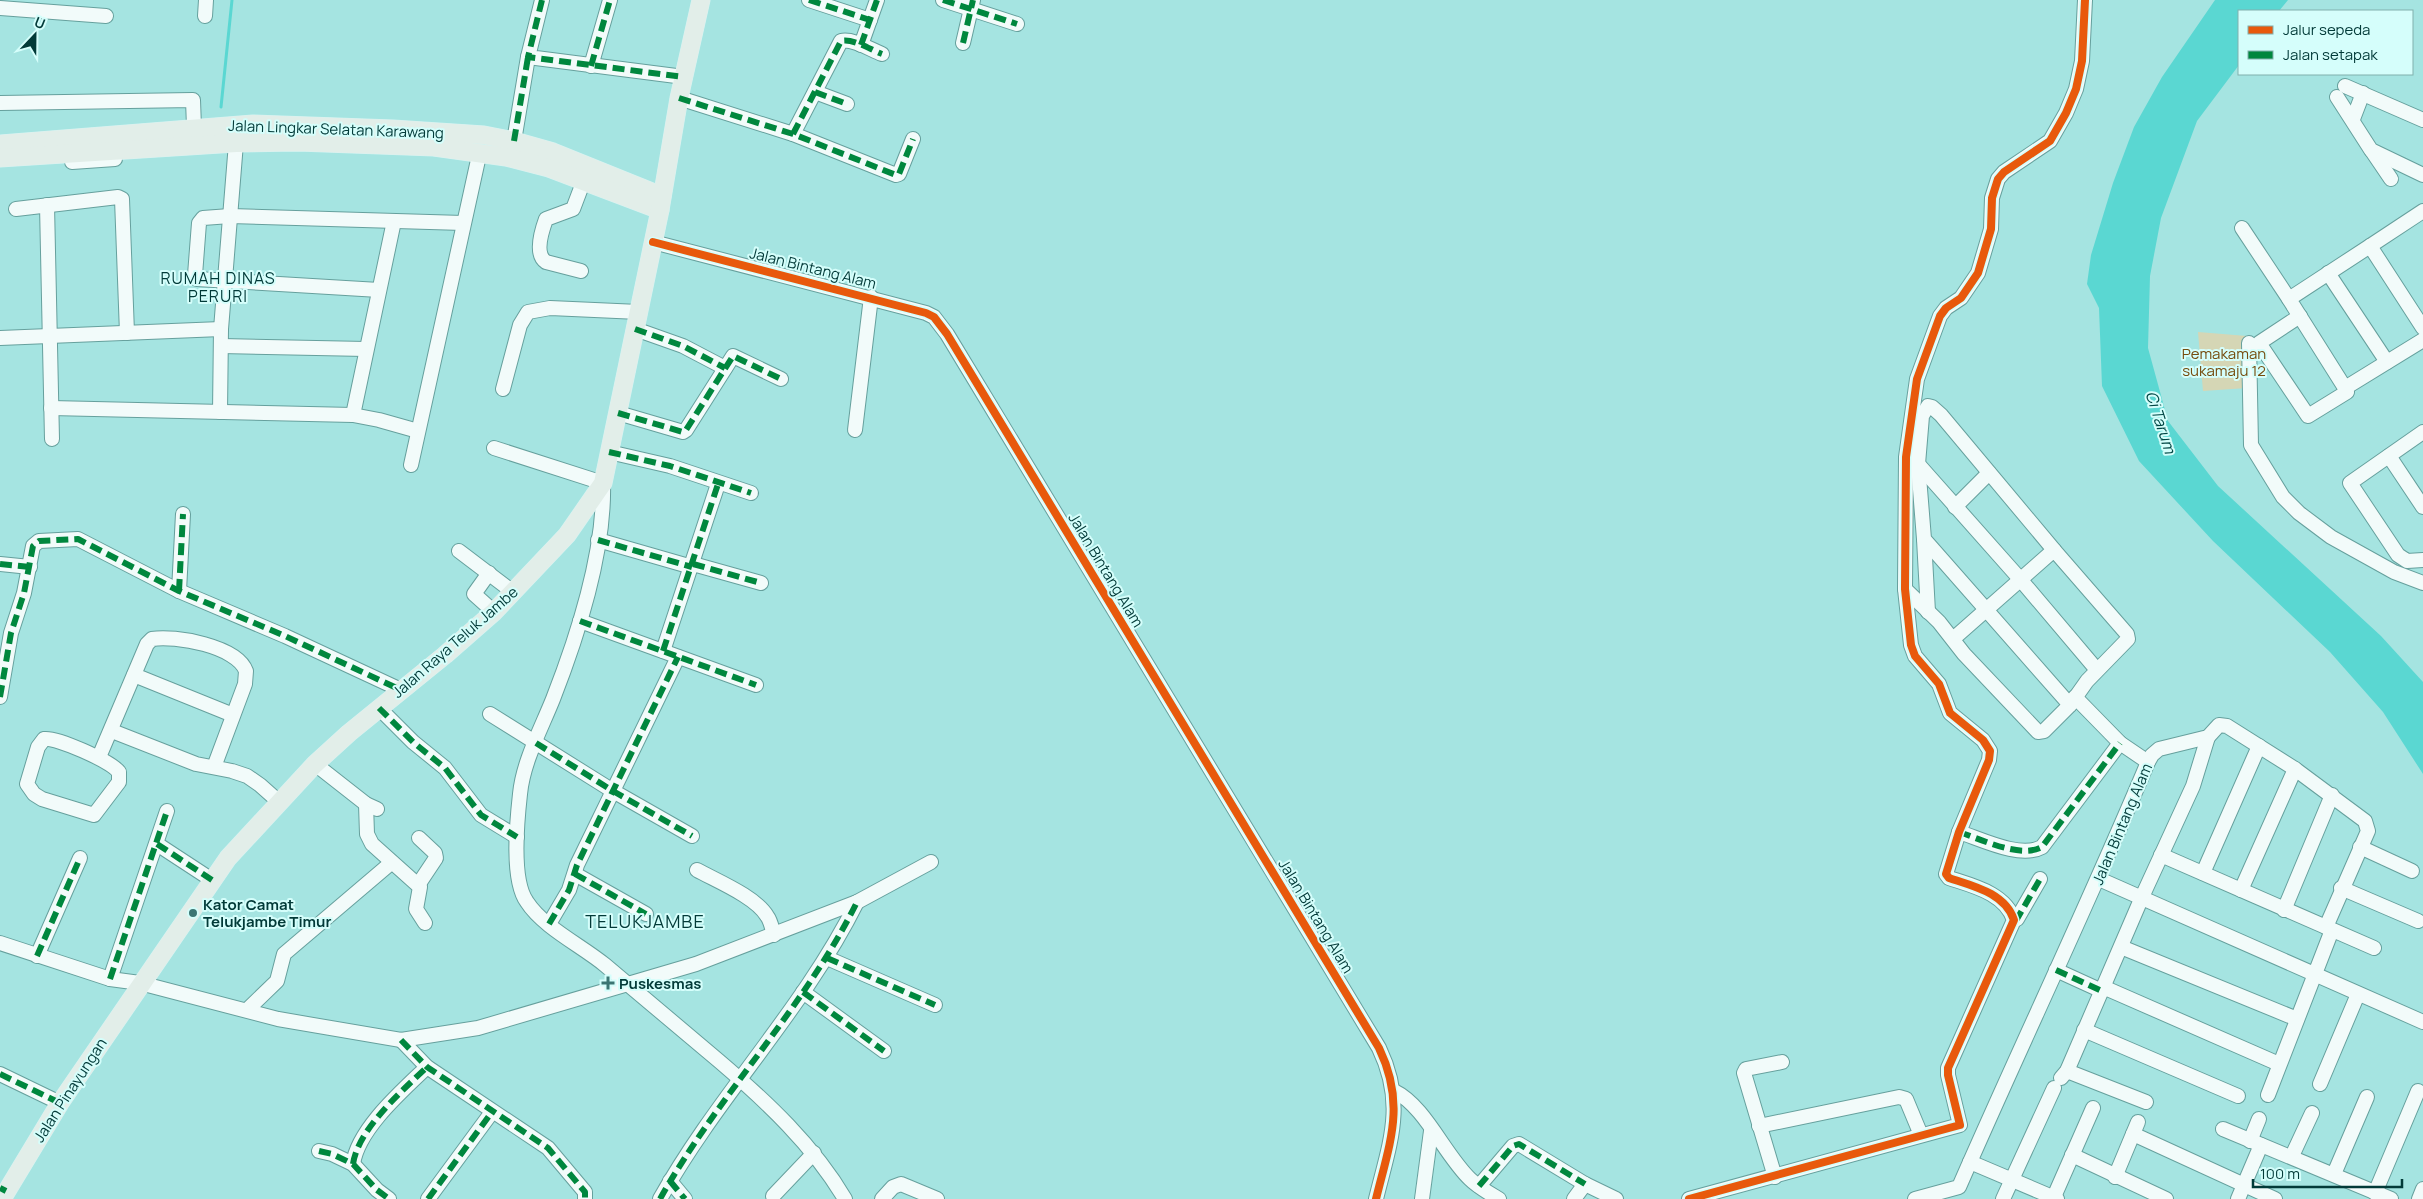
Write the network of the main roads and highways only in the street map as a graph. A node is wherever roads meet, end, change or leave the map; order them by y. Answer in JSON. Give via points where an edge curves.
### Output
{"nodes":[{"id":1,"x":702,"y":0,"type":"edge"},
{"id":2,"x":0,"y":144,"type":"edge"},
{"id":3,"x":479,"y":150,"type":"junction"},
{"id":4,"x":0,"y":158,"type":"edge"},
{"id":5,"x":661,"y":203,"type":"junction"},
{"id":6,"x":140,"y":984,"type":"joint"},
{"id":7,"x":3,"y":1192,"type":"edge"}],
"edges":[{"from":1,"to":5,"type":"main road","name":"Jalan Raya Teluk Jambe","via":[[679,98]]},
{"from":2,"to":3,"type":"main road","name":"Jalan Lingkar Selatan Karawang","via":[[253,124],[330,126]]},
{"from":3,"to":4,"type":"main road","name":"Jalan Lingkar Selatan Karawang","via":[[363,144],[236,146]]},
{"from":3,"to":5,"type":"main road","name":"Jalan Lingkar Selatan Karawang"},
{"from":3,"to":5,"type":"main road","name":"Jalan Lingkar Selatan Karawang","via":[[514,141],[586,164]]},
{"from":5,"to":6,"type":"main road","name":"Jalan Raya Teluk Jambe","via":[[603,483],[578,522],[494,612],[379,708],[278,801],[212,880]]},
{"from":6,"to":7,"type":"main road","name":"Jalan Pinayungan"}]}
